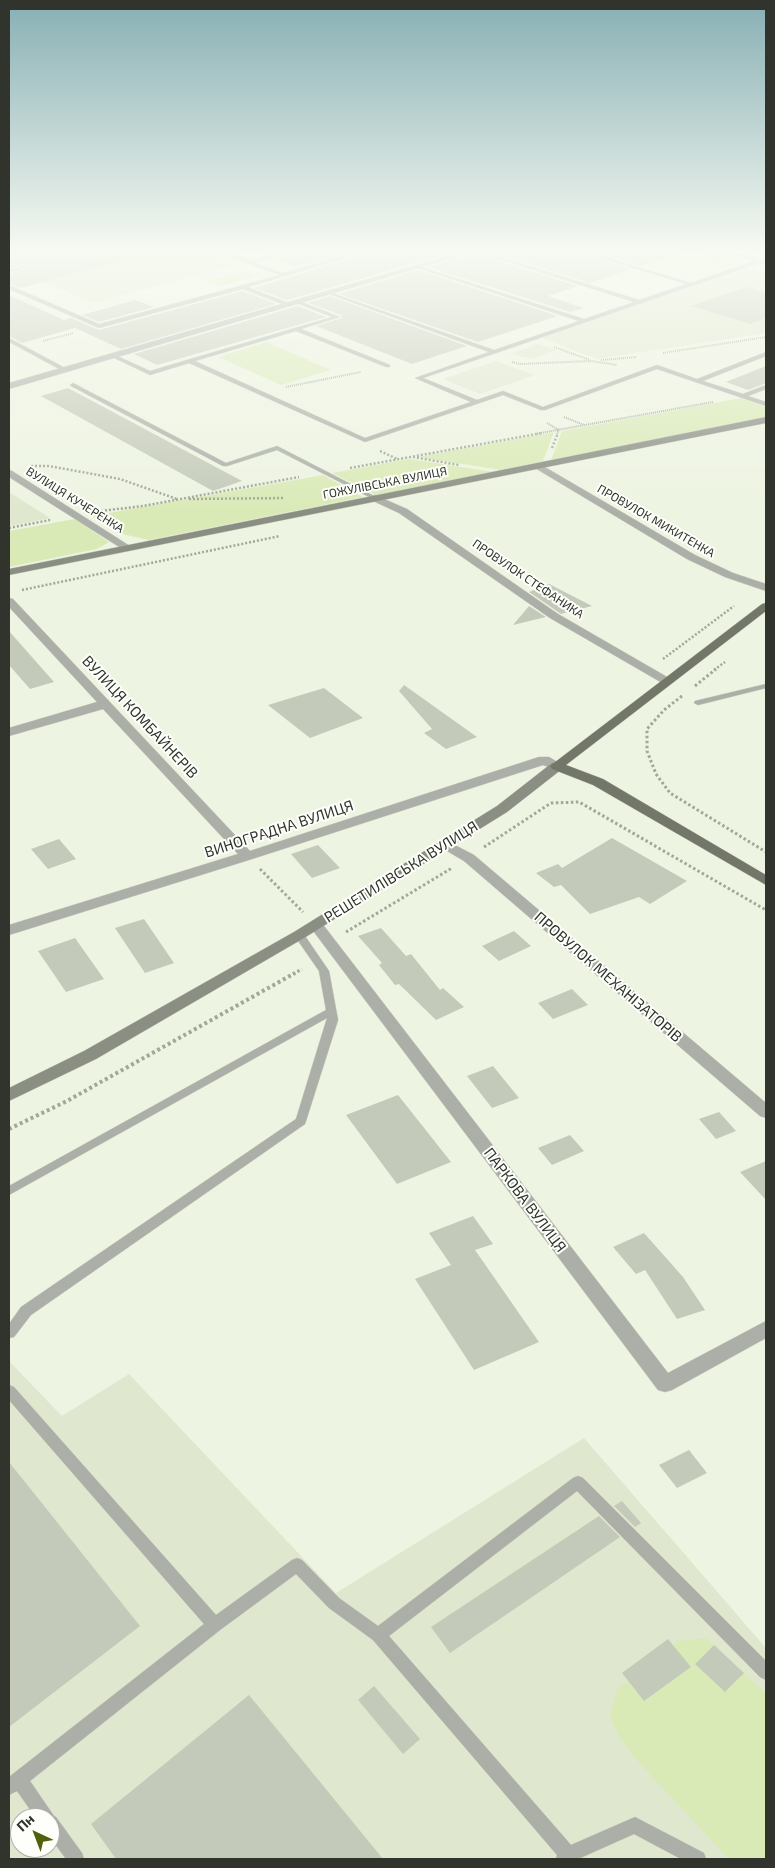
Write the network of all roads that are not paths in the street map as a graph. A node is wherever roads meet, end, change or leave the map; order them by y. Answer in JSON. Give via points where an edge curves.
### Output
{"nodes":[{"id":1,"x":177,"y":337,"type":"edge"},
{"id":2,"x":269,"y":337,"type":"edge"},
{"id":3,"x":316,"y":337,"type":"edge"},
{"id":4,"x":453,"y":337,"type":"edge"},
{"id":5,"x":537,"y":337,"type":"edge"},
{"id":6,"x":9,"y":340,"type":"edge"},
{"id":7,"x":494,"y":352,"type":"junction"},
{"id":8,"x":766,"y":354,"type":"edge"},
{"id":9,"x":113,"y":356,"type":"junction"},
{"id":10,"x":190,"y":361,"type":"junction"},
{"id":11,"x":388,"y":366,"type":"road end"},
{"id":12,"x":65,"y":370,"type":"junction"},
{"id":13,"x":696,"y":380,"type":"junction"},
{"id":14,"x":73,"y":384,"type":"dead end"},
{"id":15,"x":9,"y":386,"type":"edge"},
{"id":16,"x":766,"y":387,"type":"edge"},
{"id":17,"x":743,"y":396,"type":"junction"},
{"id":18,"x":477,"y":402,"type":"junction"},
{"id":19,"x":766,"y":404,"type":"edge"},
{"id":20,"x":766,"y":420,"type":"edge"},
{"id":21,"x":538,"y":466,"type":"junction"},
{"id":22,"x":9,"y":473,"type":"edge"},
{"id":23,"x":375,"y":498,"type":"junction"},
{"id":24,"x":128,"y":548,"type":"junction"},
{"id":25,"x":9,"y":572,"type":"edge"},
{"id":26,"x":766,"y":588,"type":"edge"},
{"id":27,"x":9,"y":601,"type":"edge"},
{"id":28,"x":766,"y":606,"type":"edge"},
{"id":29,"x":668,"y":681,"type":"junction"},
{"id":30,"x":766,"y":686,"type":"edge"},
{"id":31,"x":698,"y":703,"type":"dead end"},
{"id":32,"x":105,"y":704,"type":"junction"},
{"id":33,"x":9,"y":732,"type":"edge"},
{"id":34,"x":557,"y":766,"type":"junction"},
{"id":35,"x":447,"y":845,"type":"junction"},
{"id":36,"x":248,"y":856,"type":"junction"},
{"id":37,"x":766,"y":881,"type":"edge"},
{"id":38,"x":316,"y":925,"type":"junction"},
{"id":39,"x":9,"y":930,"type":"edge"},
{"id":40,"x":299,"y":935,"type":"junction"},
{"id":41,"x":332,"y":1010,"type":"junction"},
{"id":42,"x":9,"y":1095,"type":"edge"},
{"id":43,"x":766,"y":1112,"type":"edge"},
{"id":44,"x":9,"y":1191,"type":"edge"},
{"id":45,"x":766,"y":1329,"type":"edge"},
{"id":46,"x":9,"y":1333,"type":"edge"},
{"id":47,"x":9,"y":1392,"type":"edge"},
{"id":48,"x":215,"y":1625,"type":"junction"},
{"id":49,"x":378,"y":1635,"type":"junction"},
{"id":50,"x":766,"y":1672,"type":"edge"},
{"id":51,"x":14,"y":1783,"type":"edge"},
{"id":52,"x":37,"y":1808,"type":"edge"},
{"id":53,"x":60,"y":1837,"type":"edge"},
{"id":54,"x":566,"y":1857,"type":"edge"},
{"id":55,"x":76,"y":1859,"type":"edge"},
{"id":56,"x":698,"y":1859,"type":"edge"}],
"edges":[{"from":1,"to":9,"type":"street"},
{"from":2,"to":10,"type":"lane"},
{"from":3,"to":11,"type":"lane"},
{"from":4,"to":7,"type":"lane"},
{"from":5,"to":7,"type":"lane"},
{"from":6,"to":12,"type":"lane"},
{"from":7,"to":18,"type":"lane","via":[[418,378]]},
{"from":8,"to":13,"type":"lane"},
{"from":9,"to":10,"type":"lane","via":[[150,373]]},
{"from":9,"to":12,"type":"street"},
{"from":10,"to":18,"type":"lane","via":[[365,440]]},
{"from":12,"to":15,"type":"street"},
{"from":13,"to":17,"type":"lane"},
{"from":13,"to":18,"type":"lane","via":[[657,367],[543,408],[503,393]]},
{"from":14,"to":23,"type":"lane","via":[[225,465],[277,448]]},
{"from":16,"to":17,"type":"lane"},
{"from":17,"to":19,"type":"lane"},
{"from":20,"to":21,"type":"street","name":"ГОЖУЛІВСЬКА ВУЛИЦЯ"},
{"from":21,"to":23,"type":"street","name":"ГОЖУЛІВСЬКА ВУЛИЦЯ"},
{"from":21,"to":26,"type":"street","name":"ПРОВУЛОК МИКИТЕНКА","via":[[691,557]]},
{"from":22,"to":24,"type":"street","name":"ВУЛИЦЯ КУЧЕРЕНКА"},
{"from":23,"to":24,"type":"street","name":"ГОЖУЛІВСЬКА ВУЛИЦЯ"},
{"from":23,"to":29,"type":"street","name":"ПРОВУЛОК СТЕФАНИКА","via":[[403,511],[554,616]]},
{"from":24,"to":25,"type":"street","name":"ГОЖУЛІВСЬКА ВУЛИЦЯ"},
{"from":27,"to":32,"type":"street","name":"ВУЛИЦЯ КОМБАЙНЕРІВ"},
{"from":28,"to":29,"type":"main road","name":"РЕШЕТИЛІВСЬКА ВУЛИЦЯ"},
{"from":29,"to":34,"type":"main road","name":"РЕШЕТИЛІВСЬКА ВУЛИЦЯ"},
{"from":30,"to":31,"type":"lane"},
{"from":32,"to":33,"type":"street"},
{"from":32,"to":36,"type":"street","name":"ВУЛИЦЯ КОМБАЙНЕРІВ"},
{"from":34,"to":35,"type":"street","name":"РЕШЕТИЛІВСЬКА ВУЛИЦЯ","via":[[502,809]]},
{"from":34,"to":36,"type":"street","name":"ВИНОГРАДНА ВУЛИЦЯ","via":[[544,760]]},
{"from":34,"to":37,"type":"main road","via":[[598,782]]},
{"from":35,"to":38,"type":"street","name":"РЕШЕТИЛІВСЬКА ВУЛИЦЯ"},
{"from":35,"to":43,"type":"street","name":"ПРОВУЛОК МЕХАНІЗАТОРІВ","via":[[469,858]]},
{"from":36,"to":39,"type":"street","name":"ВИНОГРАДНА ВУЛИЦЯ"},
{"from":38,"to":40,"type":"street","name":"РЕШЕТИЛІВСЬКА ВУЛИЦЯ"},
{"from":38,"to":45,"type":"street","name":"ПАРКОВА ВУЛИЦЯ","via":[[665,1384]]},
{"from":40,"to":41,"type":"lane","via":[[324,972]]},
{"from":40,"to":42,"type":"street","name":"РЕШЕТИЛІВСЬКА ВУЛИЦЯ","via":[[90,1056]]},
{"from":41,"to":44,"type":"lane"},
{"from":41,"to":46,"type":"lane","via":[[333,1020],[301,1121],[26,1311]]},
{"from":47,"to":48,"type":"lane"},
{"from":48,"to":49,"type":"lane","via":[[297,1565],[334,1603]]},
{"from":48,"to":51,"type":"lane"},
{"from":49,"to":50,"type":"lane","via":[[578,1482]]},
{"from":49,"to":54,"type":"lane"},
{"from":51,"to":52,"type":"lane"},
{"from":53,"to":55,"type":"lane"},
{"from":54,"to":56,"type":"lane","via":[[635,1825]]}]}
